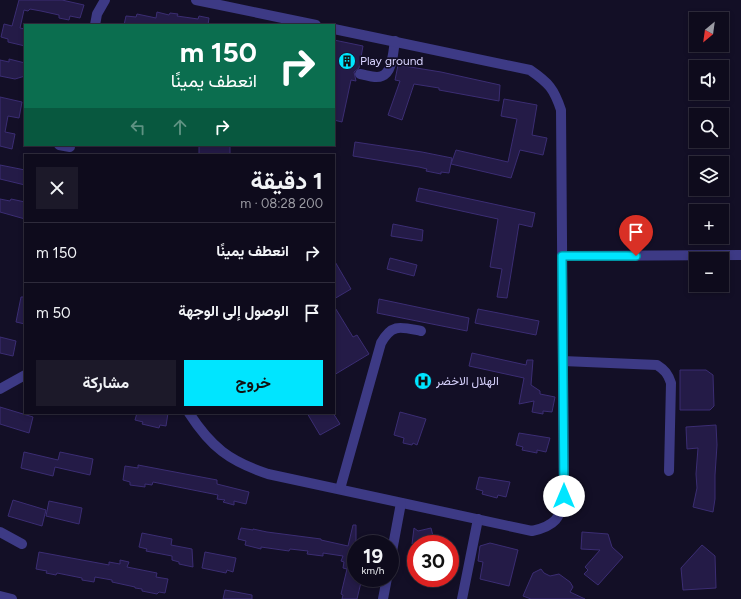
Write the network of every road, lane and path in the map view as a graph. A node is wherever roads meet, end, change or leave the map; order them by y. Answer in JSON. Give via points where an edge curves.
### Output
{"nodes":[{"id":1,"x":105,"y":0,"type":"edge"},
{"id":2,"x":196,"y":0,"type":"edge"},
{"id":3,"x":235,"y":4,"type":"edge"},
{"id":4,"x":95,"y":24,"type":"edge"},
{"id":5,"x":312,"y":24,"type":"edge"},
{"id":6,"x":335,"y":29,"type":"edge"},
{"id":7,"x":395,"y":41,"type":"junction"},
{"id":8,"x":360,"y":74,"type":"dead end"},
{"id":9,"x":741,"y":255,"type":"edge"},
{"id":10,"x":562,"y":256,"type":"junction"},
{"id":11,"x":421,"y":331,"type":"dead end"},
{"id":12,"x":563,"y":361,"type":"junction"},
{"id":13,"x":24,"y":376,"type":"edge"},
{"id":14,"x":0,"y":389,"type":"edge"},
{"id":15,"x":190,"y":414,"type":"edge"},
{"id":16,"x":669,"y":471,"type":"dead end"},
{"id":17,"x":340,"y":489,"type":"junction"},
{"id":18,"x":401,"y":503,"type":"junction"},
{"id":19,"x":478,"y":520,"type":"junction"},
{"id":20,"x":0,"y":532,"type":"edge"},
{"id":21,"x":395,"y":535,"type":"edge"},
{"id":22,"x":22,"y":544,"type":"dead end"},
{"id":23,"x":385,"y":587,"type":"edge"},
{"id":24,"x":0,"y":596,"type":"edge"},
{"id":25,"x":12,"y":599,"type":"edge"},
{"id":26,"x":383,"y":599,"type":"edge"},
{"id":27,"x":462,"y":599,"type":"edge"}],
"edges":[{"from":1,"to":4,"type":"street"},
{"from":2,"to":3,"type":"street"},
{"from":3,"to":5,"type":"street"},
{"from":6,"to":7,"type":"street"},
{"from":7,"to":8,"type":"street","via":[[388,72],[382,77]]},
{"from":7,"to":10,"type":"street","via":[[530,70],[545,80],[555,93],[561,110]]},
{"from":9,"to":10,"type":"street"},
{"from":10,"to":12,"type":"street"},
{"from":11,"to":17,"type":"street","via":[[402,327],[393,329],[381,343]]},
{"from":12,"to":16,"type":"street","via":[[657,365],[664,369],[671,383]]},
{"from":12,"to":19,"type":"street","via":[[562,509],[556,520],[545,528],[532,531]]},
{"from":13,"to":14,"type":"street"},
{"from":15,"to":17,"type":"street","via":[[209,441],[226,456],[246,467]]},
{"from":17,"to":18,"type":"street"},
{"from":18,"to":19,"type":"street"},
{"from":18,"to":21,"type":"street"},
{"from":19,"to":27,"type":"street"},
{"from":20,"to":22,"type":"street"},
{"from":23,"to":26,"type":"street"},
{"from":24,"to":25,"type":"street"}]}
